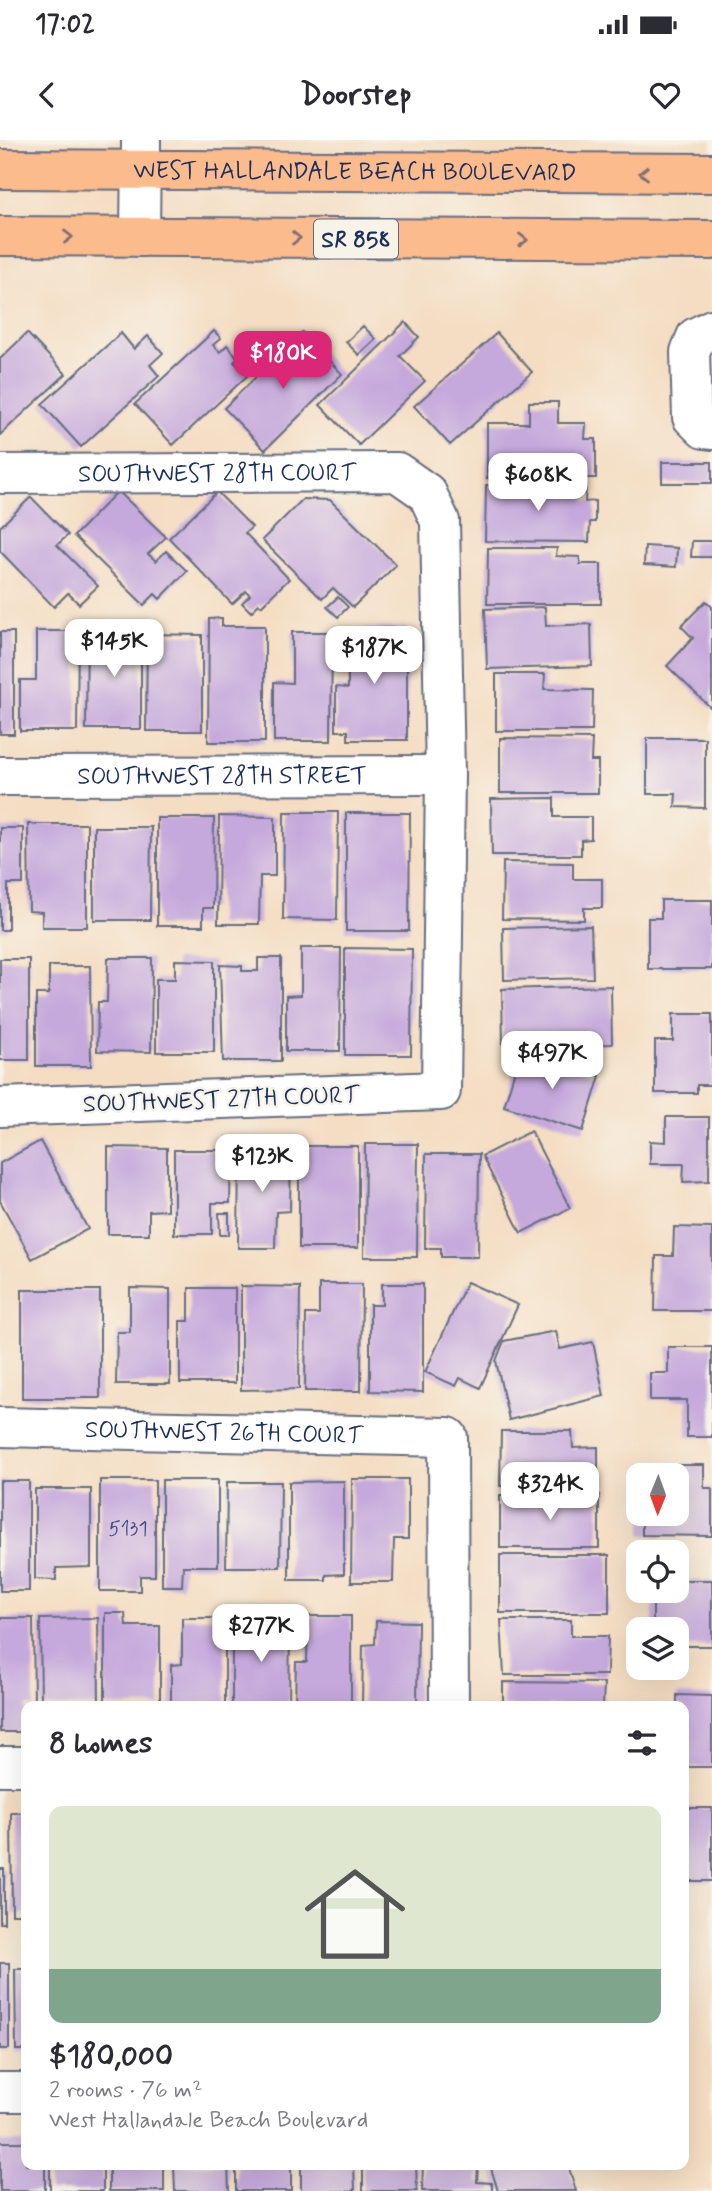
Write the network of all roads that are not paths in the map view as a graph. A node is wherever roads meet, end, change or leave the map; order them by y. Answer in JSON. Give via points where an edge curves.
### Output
{"nodes":[{"id":1,"x":141,"y":155,"type":"edge"},
{"id":2,"x":0,"y":169,"type":"edge"},
{"id":3,"x":712,"y":173,"type":"edge"},
{"id":4,"x":0,"y":236,"type":"edge"},
{"id":5,"x":139,"y":237,"type":"junction"},
{"id":6,"x":712,"y":240,"type":"edge"},
{"id":7,"x":712,"y":329,"type":"edge"},
{"id":8,"x":712,"y":430,"type":"edge"},
{"id":9,"x":0,"y":474,"type":"edge"},
{"id":10,"x":445,"y":775,"type":"junction"},
{"id":11,"x":0,"y":776,"type":"edge"},
{"id":12,"x":0,"y":1107,"type":"edge"},
{"id":13,"x":0,"y":1427,"type":"edge"},
{"id":14,"x":449,"y":1701,"type":"edge"},
{"id":15,"x":0,"y":1766,"type":"edge"},
{"id":16,"x":21,"y":1766,"type":"edge"},
{"id":17,"x":0,"y":2092,"type":"edge"},
{"id":18,"x":21,"y":2092,"type":"edge"}],
"edges":[{"from":1,"to":2,"type":"main road","name":"WEST HALLANDALE BEACH BOULEVARD"},
{"from":3,"to":1,"type":"main road","name":"WEST HALLANDALE BEACH BOULEVARD","one_way":true},
{"from":1,"to":5,"type":"street"},
{"from":4,"to":5,"type":"main road","number":"SR 858","one_way":true},
{"from":5,"to":6,"type":"main road","number":"SR 858","one_way":true},
{"from":7,"to":8,"type":"street","via":[[696,337],[690,352],[692,417],[704,429]]},
{"from":9,"to":10,"type":"street","name":"SOUTHWEST 28TH COURT","via":[[397,472],[427,493],[440,521]]},
{"from":10,"to":11,"type":"street","name":"SOUTHWEST 28TH STREET"},
{"from":10,"to":12,"type":"street","name":"SOUTHWEST 27TH COURT","via":[[441,1091]]},
{"from":13,"to":14,"type":"street","name":"SOUTHWEST 26TH COURT","via":[[448,1437]]},
{"from":15,"to":16,"type":"street"},
{"from":17,"to":18,"type":"street"}]}
